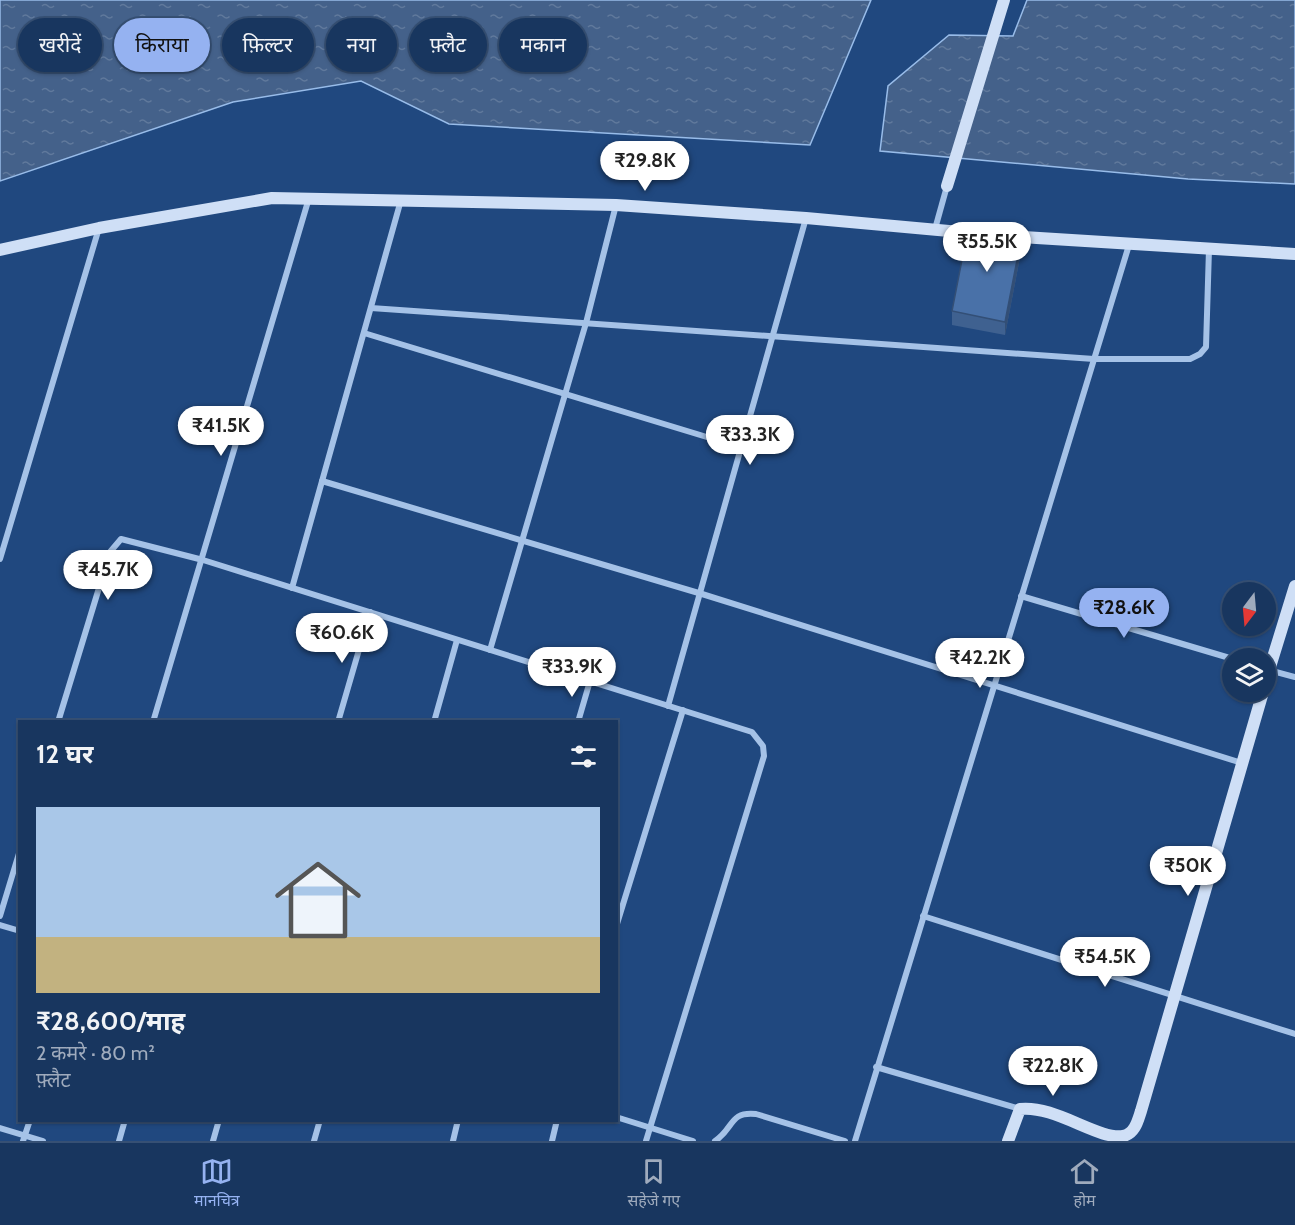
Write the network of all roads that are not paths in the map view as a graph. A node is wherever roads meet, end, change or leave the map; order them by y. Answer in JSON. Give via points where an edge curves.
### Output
{"nodes":[{"id":1,"x":1004,"y":0,"type":"edge"},
{"id":2,"x":947,"y":186,"type":"joint"},
{"id":3,"x":310,"y":198,"type":"junction"},
{"id":4,"x":401,"y":200,"type":"junction"},
{"id":5,"x":616,"y":205,"type":"junction"},
{"id":6,"x":806,"y":218,"type":"junction"},
{"id":7,"x":99,"y":228,"type":"junction"},
{"id":8,"x":934,"y":230,"type":"junction"},
{"id":9,"x":1129,"y":245,"type":"junction"},
{"id":10,"x":1209,"y":249,"type":"junction"},
{"id":11,"x":0,"y":250,"type":"edge"},
{"id":12,"x":1295,"y":254,"type":"edge"},
{"id":13,"x":371,"y":308,"type":"junction"},
{"id":14,"x":586,"y":323,"type":"junction"},
{"id":15,"x":364,"y":333,"type":"junction"},
{"id":16,"x":774,"y":338,"type":"junction"},
{"id":17,"x":1094,"y":359,"type":"junction"},
{"id":18,"x":566,"y":394,"type":"junction"},
{"id":19,"x":743,"y":448,"type":"junction"},
{"id":20,"x":322,"y":481,"type":"junction"},
{"id":21,"x":524,"y":541,"type":"junction"},
{"id":22,"x":0,"y":559,"type":"edge"},
{"id":23,"x":203,"y":560,"type":"junction"},
{"id":24,"x":1295,"y":586,"type":"edge"},
{"id":25,"x":292,"y":588,"type":"junction"},
{"id":26,"x":702,"y":594,"type":"junction"},
{"id":27,"x":1021,"y":596,"type":"junction"},
{"id":28,"x":370,"y":612,"type":"junction"},
{"id":29,"x":457,"y":640,"type":"junction"},
{"id":30,"x":1275,"y":648,"type":"edge"},
{"id":31,"x":490,"y":650,"type":"junction"},
{"id":32,"x":1222,"y":656,"type":"edge"},
{"id":33,"x":1276,"y":674,"type":"edge"},
{"id":34,"x":1295,"y":677,"type":"edge"},
{"id":35,"x":590,"y":681,"type":"junction"},
{"id":36,"x":994,"y":686,"type":"junction"},
{"id":37,"x":1260,"y":702,"type":"edge"},
{"id":38,"x":668,"y":706,"type":"junction"},
{"id":39,"x":682,"y":710,"type":"junction"},
{"id":40,"x":59,"y":720,"type":"edge"},
{"id":41,"x":154,"y":720,"type":"edge"},
{"id":42,"x":339,"y":720,"type":"edge"},
{"id":43,"x":435,"y":720,"type":"edge"},
{"id":44,"x":579,"y":720,"type":"edge"},
{"id":45,"x":1242,"y":763,"type":"junction"},
{"id":46,"x":18,"y":857,"type":"edge"},
{"id":47,"x":0,"y":916,"type":"edge"},
{"id":48,"x":923,"y":916,"type":"junction"},
{"id":49,"x":618,"y":920,"type":"edge"},
{"id":50,"x":0,"y":925,"type":"edge"},
{"id":51,"x":18,"y":930,"type":"edge"},
{"id":52,"x":1174,"y":997,"type":"junction"},
{"id":53,"x":1295,"y":1034,"type":"edge"},
{"id":54,"x":876,"y":1067,"type":"junction"},
{"id":55,"x":1020,"y":1109,"type":"junction"},
{"id":56,"x":618,"y":1118,"type":"edge"},
{"id":57,"x":29,"y":1122,"type":"edge"},
{"id":58,"x":124,"y":1122,"type":"edge"},
{"id":59,"x":218,"y":1122,"type":"edge"},
{"id":60,"x":319,"y":1122,"type":"edge"},
{"id":61,"x":458,"y":1122,"type":"edge"},
{"id":62,"x":557,"y":1122,"type":"edge"},
{"id":63,"x":0,"y":1128,"type":"edge"},
{"id":64,"x":650,"y":1128,"type":"junction"},
{"id":65,"x":24,"y":1138,"type":"edge"},
{"id":66,"x":43,"y":1141,"type":"edge"},
{"id":67,"x":119,"y":1141,"type":"edge"},
{"id":68,"x":213,"y":1141,"type":"edge"},
{"id":69,"x":314,"y":1141,"type":"edge"},
{"id":70,"x":453,"y":1141,"type":"edge"},
{"id":71,"x":552,"y":1141,"type":"edge"},
{"id":72,"x":646,"y":1141,"type":"edge"},
{"id":73,"x":693,"y":1141,"type":"edge"},
{"id":74,"x":716,"y":1141,"type":"edge"},
{"id":75,"x":845,"y":1141,"type":"edge"},
{"id":76,"x":855,"y":1141,"type":"edge"},
{"id":77,"x":1008,"y":1141,"type":"edge"}],
"edges":[{"from":1,"to":2,"type":"street"},
{"from":2,"to":8,"type":"street"},
{"from":3,"to":4,"type":"street"},
{"from":3,"to":7,"type":"street","via":[[272,198]]},
{"from":3,"to":23,"type":"street"},
{"from":4,"to":5,"type":"street"},
{"from":4,"to":13,"type":"street"},
{"from":5,"to":6,"type":"street"},
{"from":5,"to":14,"type":"street"},
{"from":6,"to":8,"type":"street"},
{"from":6,"to":16,"type":"street"},
{"from":7,"to":11,"type":"street"},
{"from":7,"to":22,"type":"street"},
{"from":8,"to":9,"type":"street"},
{"from":9,"to":10,"type":"street"},
{"from":9,"to":17,"type":"street"},
{"from":10,"to":12,"type":"street"},
{"from":10,"to":17,"type":"street","via":[[1207,336],[1206,347],[1200,354],[1190,359]]},
{"from":13,"to":14,"type":"street"},
{"from":13,"to":15,"type":"street"},
{"from":14,"to":16,"type":"street"},
{"from":14,"to":18,"type":"street"},
{"from":15,"to":18,"type":"street"},
{"from":15,"to":20,"type":"street"},
{"from":16,"to":17,"type":"street"},
{"from":16,"to":19,"type":"street"},
{"from":17,"to":27,"type":"street"},
{"from":18,"to":19,"type":"street"},
{"from":18,"to":21,"type":"street"},
{"from":19,"to":26,"type":"street"},
{"from":20,"to":21,"type":"street"},
{"from":20,"to":25,"type":"street"},
{"from":21,"to":26,"type":"street"},
{"from":21,"to":31,"type":"street"},
{"from":23,"to":25,"type":"street"},
{"from":23,"to":40,"type":"street","via":[[135,541],[122,539],[115,544]]},
{"from":23,"to":41,"type":"street"},
{"from":24,"to":30,"type":"street"},
{"from":25,"to":28,"type":"street"},
{"from":26,"to":36,"type":"street"},
{"from":26,"to":38,"type":"street"},
{"from":27,"to":32,"type":"street"},
{"from":27,"to":36,"type":"street"},
{"from":28,"to":29,"type":"street"},
{"from":28,"to":42,"type":"street"},
{"from":29,"to":31,"type":"street"},
{"from":29,"to":43,"type":"street"},
{"from":31,"to":35,"type":"street"},
{"from":33,"to":34,"type":"street"},
{"from":35,"to":38,"type":"street"},
{"from":35,"to":44,"type":"street"},
{"from":36,"to":45,"type":"street"},
{"from":36,"to":48,"type":"street"},
{"from":37,"to":45,"type":"street"},
{"from":38,"to":39,"type":"street"},
{"from":39,"to":49,"type":"street"},
{"from":39,"to":64,"type":"street","via":[[752,732],[763,746],[764,756]]},
{"from":45,"to":52,"type":"street"},
{"from":46,"to":47,"type":"street"},
{"from":48,"to":52,"type":"street"},
{"from":48,"to":54,"type":"street"},
{"from":50,"to":51,"type":"street"},
{"from":52,"to":53,"type":"street"},
{"from":52,"to":55,"type":"street","via":[[1133,1131],[1123,1136],[1110,1134],[1044,1110]]},
{"from":54,"to":55,"type":"street"},
{"from":54,"to":76,"type":"street"},
{"from":55,"to":77,"type":"street"},
{"from":56,"to":64,"type":"street"},
{"from":57,"to":65,"type":"street"},
{"from":58,"to":67,"type":"street"},
{"from":59,"to":68,"type":"street"},
{"from":60,"to":69,"type":"street"},
{"from":61,"to":70,"type":"street"},
{"from":62,"to":71,"type":"street"},
{"from":63,"to":65,"type":"street"},
{"from":64,"to":72,"type":"street"},
{"from":64,"to":73,"type":"street"},
{"from":65,"to":66,"type":"street"},
{"from":74,"to":75,"type":"street","via":[[743,1113]]}]}
